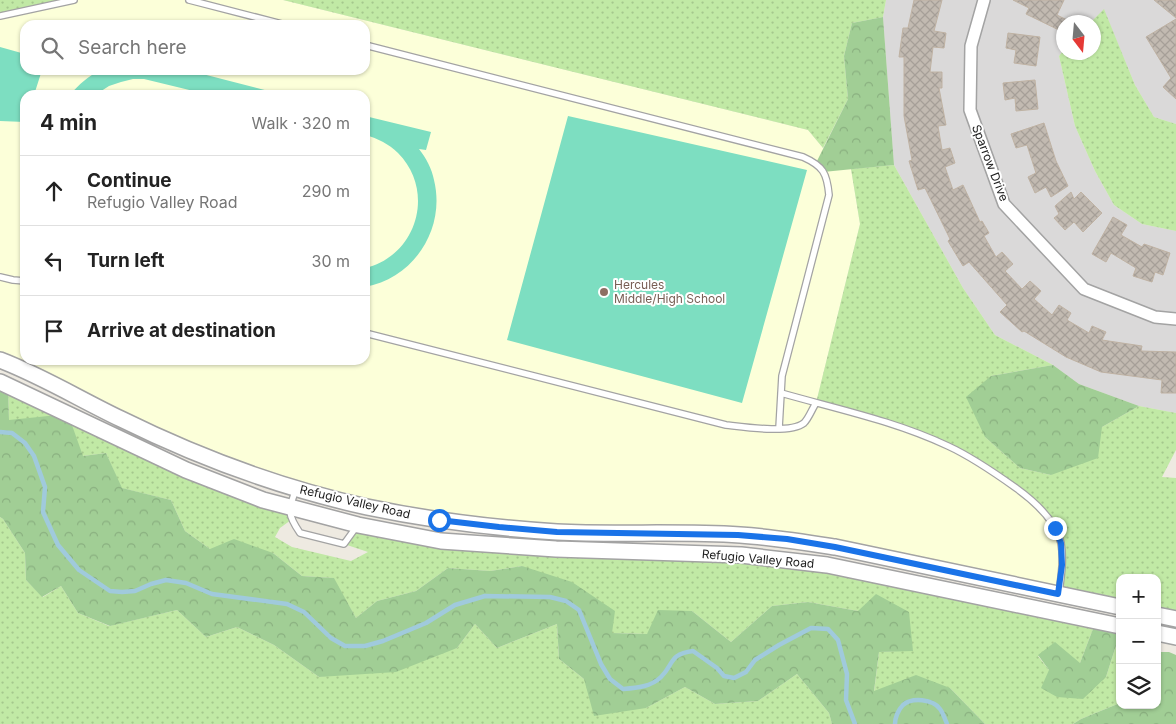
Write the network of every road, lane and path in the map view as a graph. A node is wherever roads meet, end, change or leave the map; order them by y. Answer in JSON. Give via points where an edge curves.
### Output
{"nodes":[{"id":1,"x":74,"y":0,"type":"edge"},
{"id":2,"x":189,"y":0,"type":"edge"},
{"id":3,"x":984,"y":0,"type":"edge"},
{"id":4,"x":0,"y":16,"type":"edge"},
{"id":5,"x":267,"y":20,"type":"edge"},
{"id":6,"x":370,"y":46,"type":"edge"},
{"id":7,"x":0,"y":277,"type":"edge"},
{"id":8,"x":20,"y":281,"type":"edge"},
{"id":9,"x":1176,"y":319,"type":"edge"},
{"id":10,"x":370,"y":334,"type":"edge"},
{"id":11,"x":0,"y":360,"type":"edge"},
{"id":12,"x":0,"y":382,"type":"edge"},
{"id":13,"x":781,"y":393,"type":"junction"},
{"id":14,"x":816,"y":403,"type":"junction"},
{"id":15,"x":778,"y":428,"type":"junction"},
{"id":16,"x":296,"y":489,"type":"junction"},
{"id":17,"x":290,"y":507,"type":"junction"},
{"id":18,"x":358,"y":525,"type":"junction"},
{"id":19,"x":1058,"y":594,"type":"junction"},
{"id":20,"x":1116,"y":606,"type":"edge"},
{"id":21,"x":1161,"y":616,"type":"edge"},
{"id":22,"x":1176,"y":619,"type":"edge"},
{"id":23,"x":1116,"y":625,"type":"edge"},
{"id":24,"x":1161,"y":634,"type":"edge"},
{"id":25,"x":1176,"y":637,"type":"edge"}],
"edges":[{"from":1,"to":4,"type":"lane"},
{"from":2,"to":5,"type":"lane"},
{"from":3,"to":9,"type":"street","name":"Sparrow Drive","via":[[971,46],[970,110],[1004,204],[1084,289],[1155,317]]},
{"from":6,"to":13,"type":"lane","via":[[803,157],[816,163],[828,183],[829,195],[782,376]]},
{"from":7,"to":8,"type":"lane"},
{"from":10,"to":15,"type":"lane","via":[[726,425]]},
{"from":11,"to":16,"type":"street","name":"Refugio Valley Road","via":[[199,455]]},
{"from":12,"to":17,"type":"street","name":"Refugio Valley Road","via":[[186,470]]},
{"from":13,"to":14,"type":"lane"},
{"from":13,"to":15,"type":"lane"},
{"from":14,"to":15,"type":"lane","via":[[806,422],[792,428]]},
{"from":14,"to":19,"type":"lane","via":[[868,416],[949,446],[1027,496],[1055,528],[1061,543]]},
{"from":16,"to":17,"type":"lane"},
{"from":16,"to":19,"type":"street","name":"Refugio Valley Road","via":[[366,507],[499,527],[557,532],[738,535],[787,539]]},
{"from":17,"to":18,"type":"street","name":"Refugio Valley Road"},
{"from":17,"to":18,"type":"lane","via":[[291,520],[300,533],[344,544]]},
{"from":18,"to":23,"type":"street","name":"Refugio Valley Road","via":[[441,540],[556,550],[740,555],[828,565]]},
{"from":19,"to":20,"type":"street","name":"Refugio Valley Road"},
{"from":21,"to":22,"type":"street"},
{"from":24,"to":25,"type":"street"}]}
